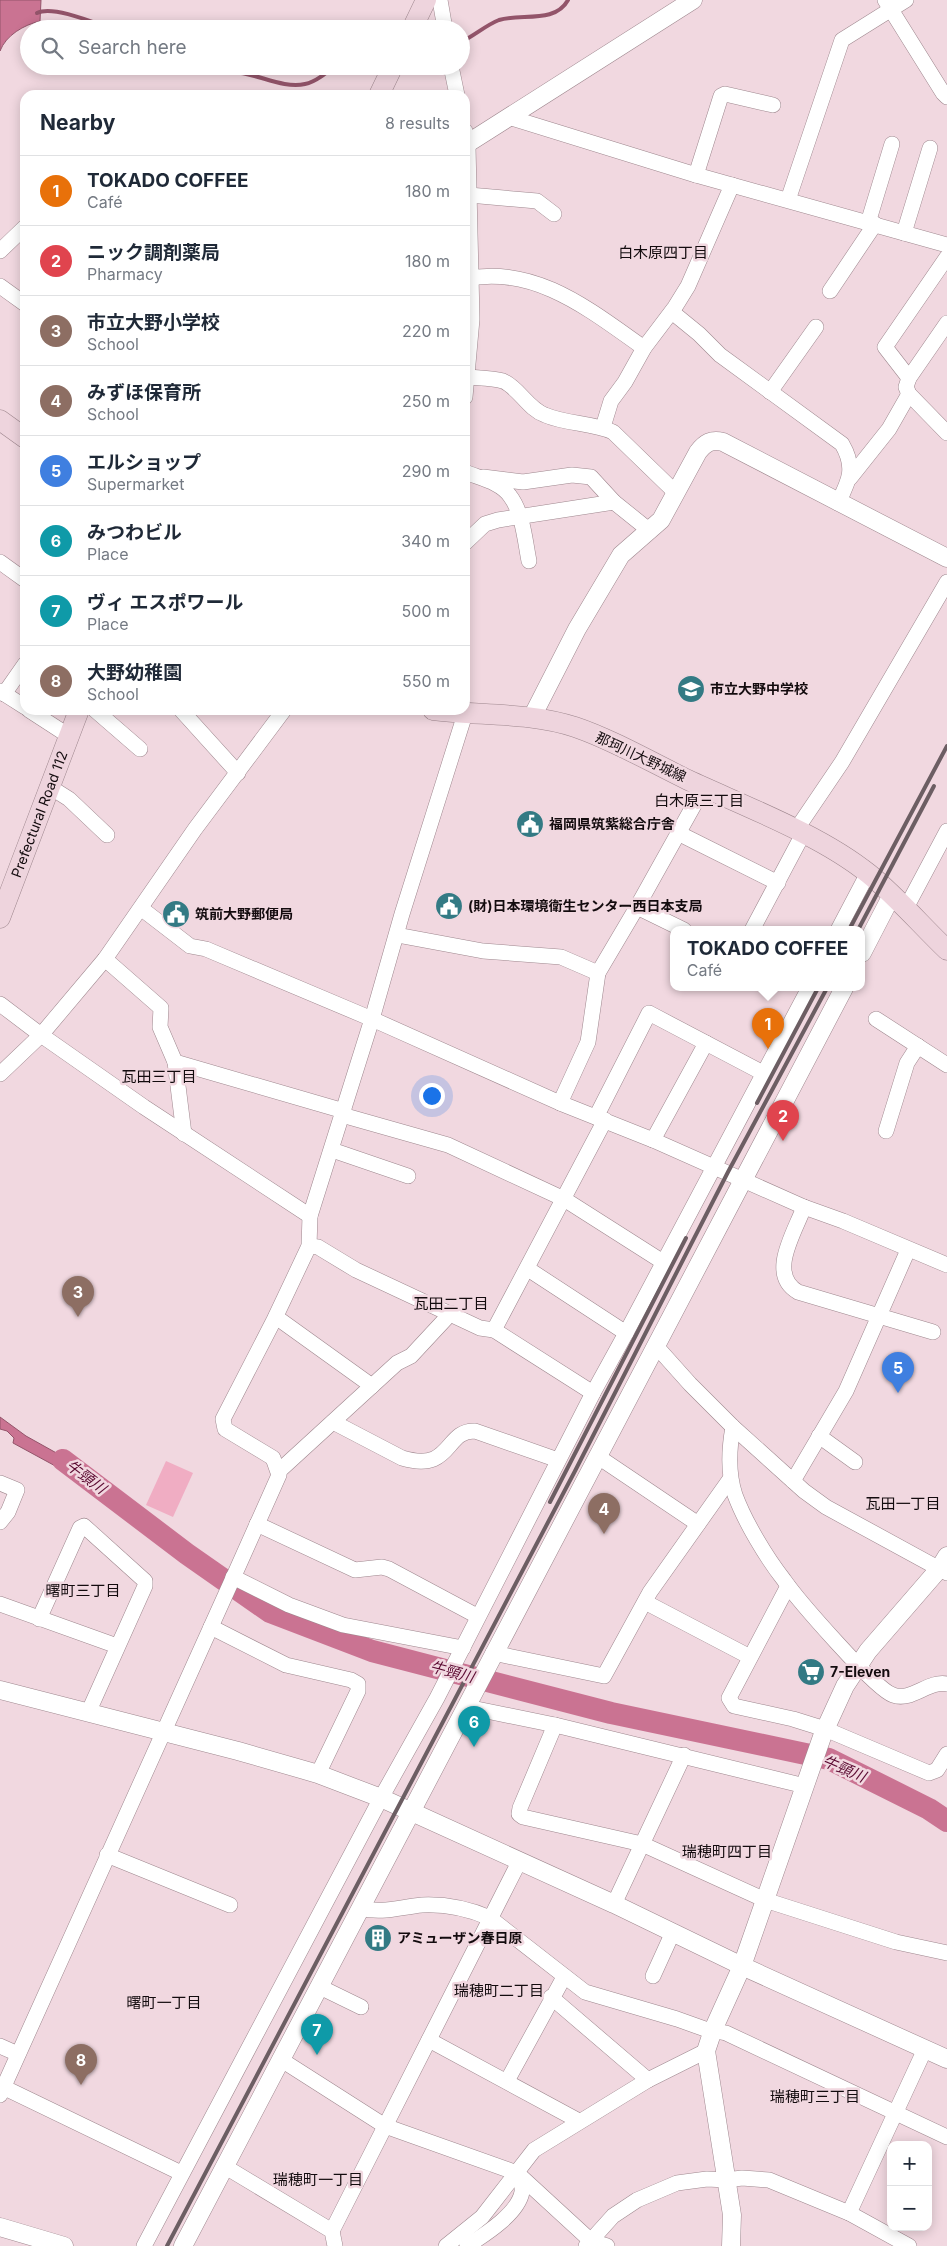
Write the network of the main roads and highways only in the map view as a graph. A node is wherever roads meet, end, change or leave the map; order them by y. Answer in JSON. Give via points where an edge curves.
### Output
{"nodes":[{"id":1,"x":426,"y":0,"type":"edge"},
{"id":2,"x":416,"y":20,"type":"edge"},
{"id":3,"x":389,"y":75,"type":"edge"},
{"id":4,"x":381,"y":90,"type":"edge"},
{"id":5,"x":0,"y":420,"type":"edge"},
{"id":6,"x":20,"y":434,"type":"edge"},
{"id":7,"x":470,"y":714,"type":"edge"},
{"id":8,"x":77,"y":715,"type":"edge"},
{"id":9,"x":0,"y":918,"type":"edge"},
{"id":10,"x":947,"y":950,"type":"edge"}],
"edges":[{"from":1,"to":2,"type":"main road"},
{"from":3,"to":4,"type":"main road"},
{"from":5,"to":6,"type":"main road"},
{"from":7,"to":10,"type":"main road","name":"那珂川大野城線","via":[[532,717],[575,727],[800,832],[868,873]]},
{"from":8,"to":9,"type":"main road","name":"Prefectural Road 112"}]}
